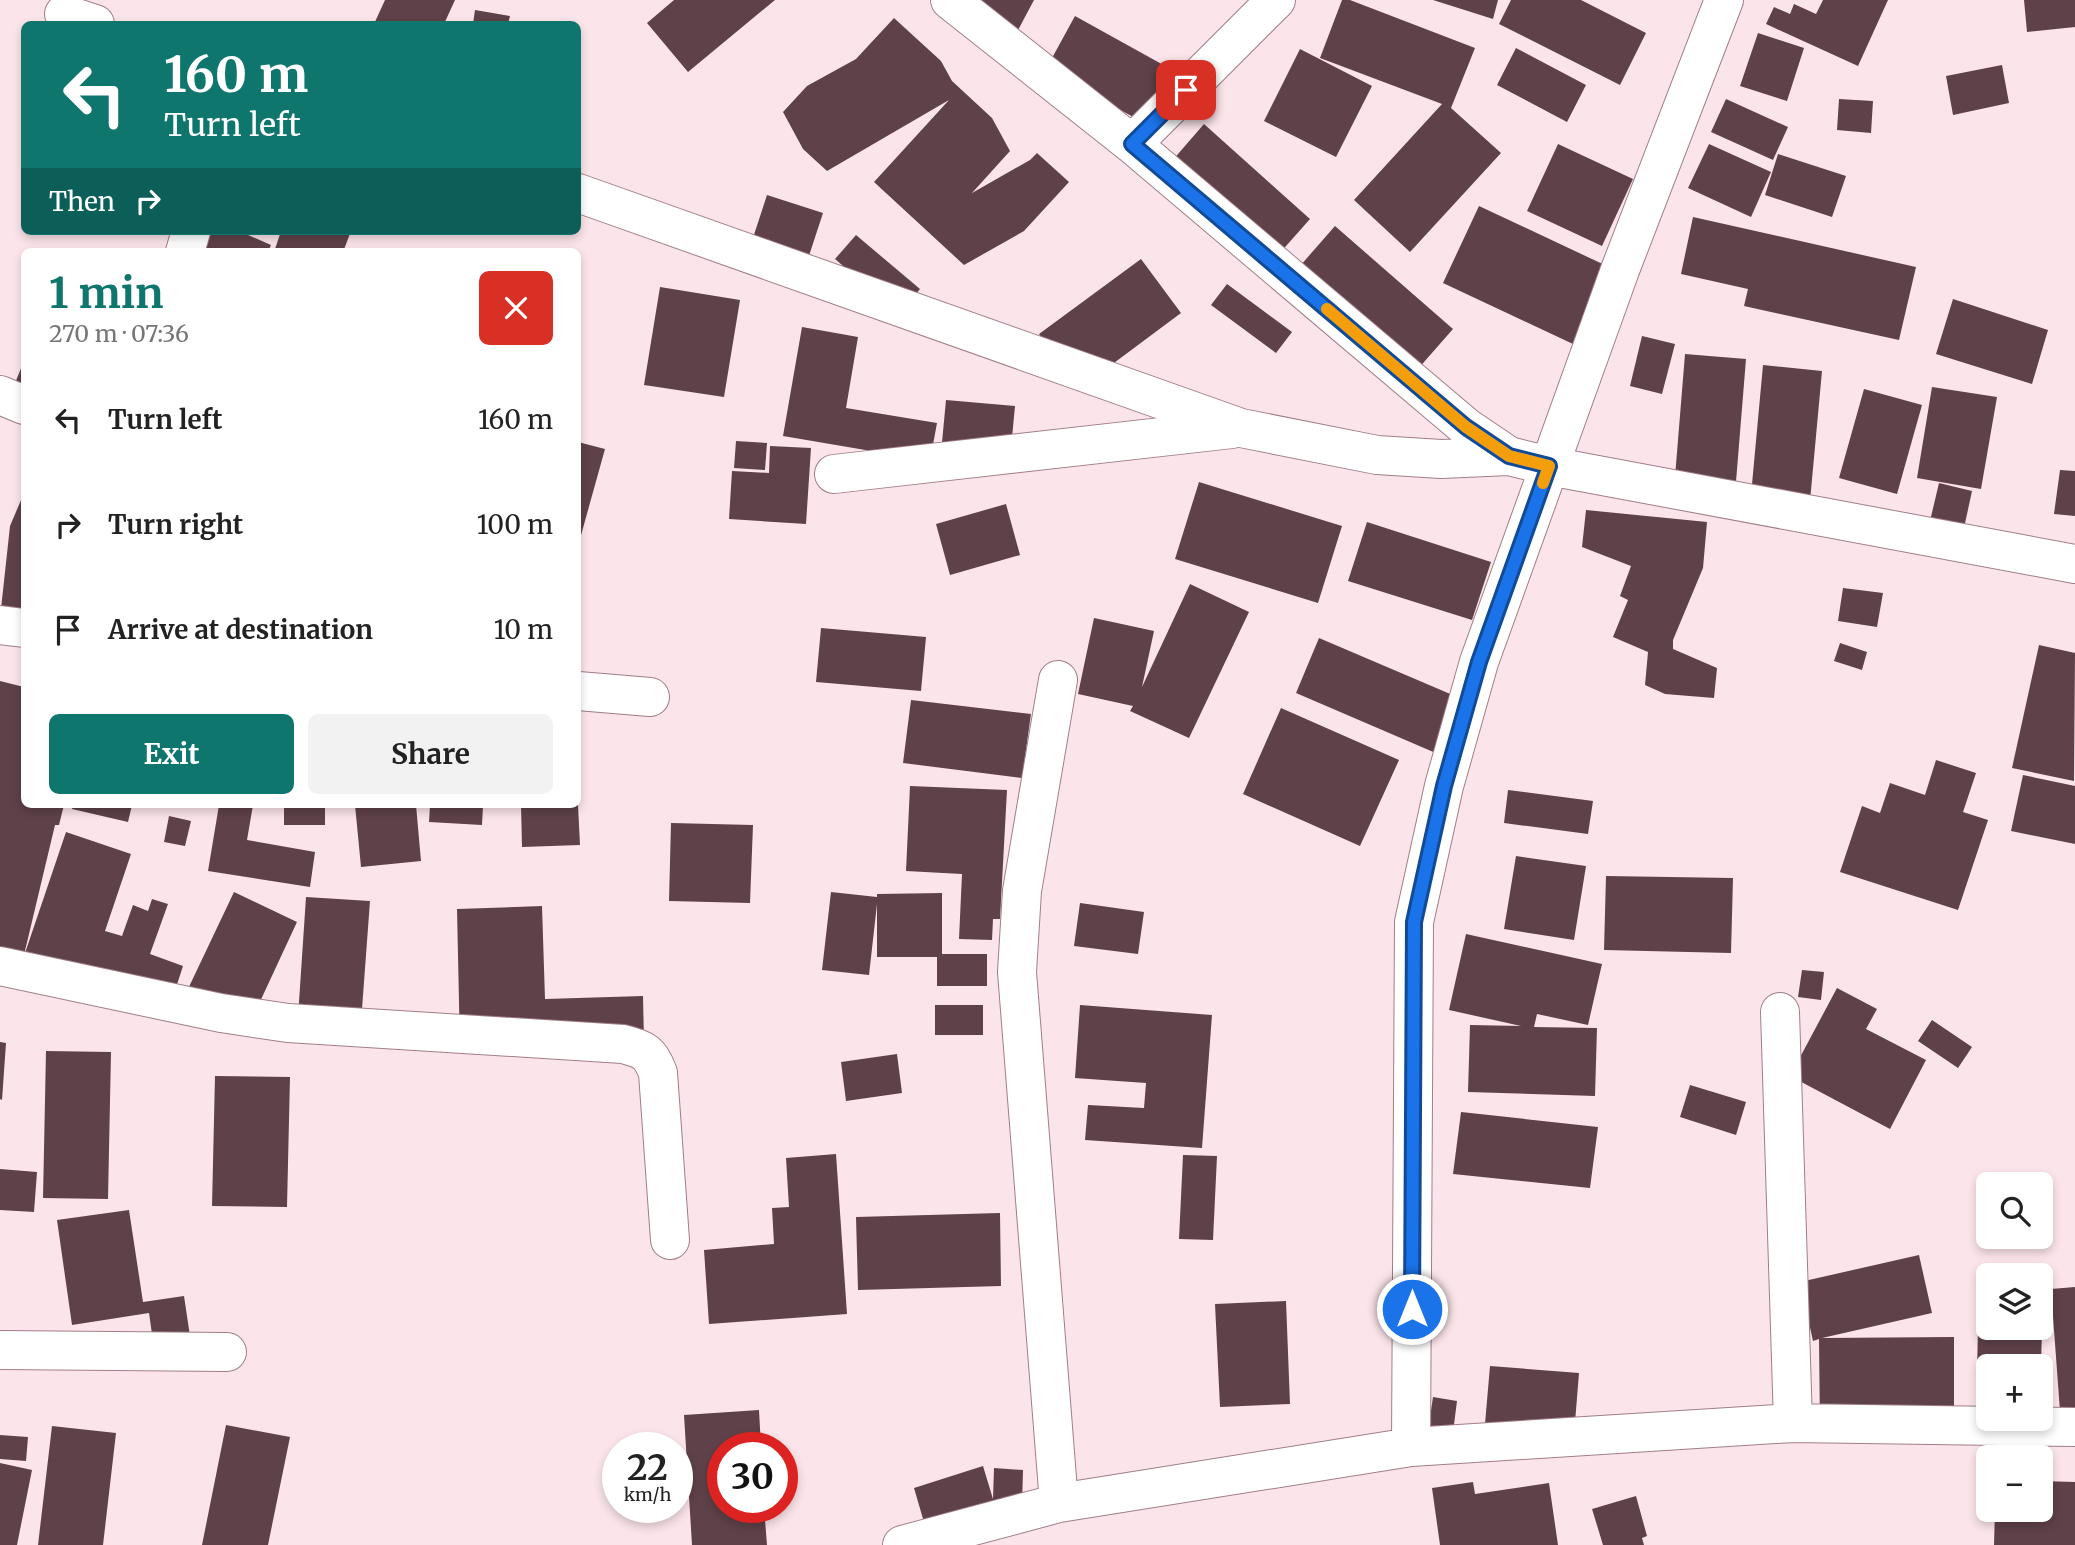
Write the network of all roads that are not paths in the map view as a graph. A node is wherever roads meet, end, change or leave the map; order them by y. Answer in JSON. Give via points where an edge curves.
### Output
{"nodes":[{"id":1,"x":950,"y":0,"type":"edge"},
{"id":2,"x":1276,"y":0,"type":"edge"},
{"id":3,"x":1724,"y":0,"type":"edge"},
{"id":4,"x":1132,"y":144,"type":"junction"},
{"id":5,"x":581,"y":194,"type":"edge"},
{"id":6,"x":0,"y":395,"type":"edge"},
{"id":7,"x":21,"y":404,"type":"edge"},
{"id":8,"x":1241,"y":428,"type":"junction"},
{"id":9,"x":1509,"y":456,"type":"junction"},
{"id":10,"x":1549,"y":466,"type":"junction"},
{"id":11,"x":834,"y":474,"type":"dead end"},
{"id":12,"x":2075,"y":564,"type":"edge"},
{"id":13,"x":0,"y":625,"type":"edge"},
{"id":14,"x":21,"y":628,"type":"edge"},
{"id":15,"x":1058,"y":680,"type":"dead end"},
{"id":16,"x":581,"y":691,"type":"edge"},
{"id":17,"x":650,"y":697,"type":"dead end"},
{"id":18,"x":0,"y":966,"type":"edge"},
{"id":19,"x":1780,"y":1012,"type":"dead end"},
{"id":20,"x":670,"y":1240,"type":"dead end"},
{"id":21,"x":0,"y":1350,"type":"edge"},
{"id":22,"x":227,"y":1352,"type":"dead end"},
{"id":23,"x":1793,"y":1423,"type":"junction"},
{"id":24,"x":2075,"y":1427,"type":"edge"},
{"id":25,"x":1411,"y":1447,"type":"junction"},
{"id":26,"x":1059,"y":1503,"type":"junction"},
{"id":27,"x":902,"y":1545,"type":"edge"}],
"edges":[{"from":1,"to":4,"type":"street"},
{"from":2,"to":4,"type":"street"},
{"from":3,"to":10,"type":"street"},
{"from":4,"to":9,"type":"street","via":[[1466,427]]},
{"from":5,"to":8,"type":"street"},
{"from":6,"to":7,"type":"street"},
{"from":8,"to":9,"type":"street","via":[[1377,456]]},
{"from":8,"to":11,"type":"street"},
{"from":9,"to":10,"type":"street"},
{"from":10,"to":12,"type":"street"},
{"from":10,"to":25,"type":"street","via":[[1479,662],[1444,786],[1414,922]]},
{"from":13,"to":14,"type":"street"},
{"from":15,"to":26,"type":"street","via":[[1022,891],[1017,972]]},
{"from":16,"to":17,"type":"street"},
{"from":18,"to":20,"type":"street","via":[[288,1023],[623,1044],[641,1049],[652,1057],[658,1073]]},
{"from":19,"to":23,"type":"street"},
{"from":21,"to":22,"type":"street"},
{"from":23,"to":24,"type":"street"},
{"from":23,"to":25,"type":"street"},
{"from":25,"to":26,"type":"street"},
{"from":26,"to":27,"type":"street"}]}
